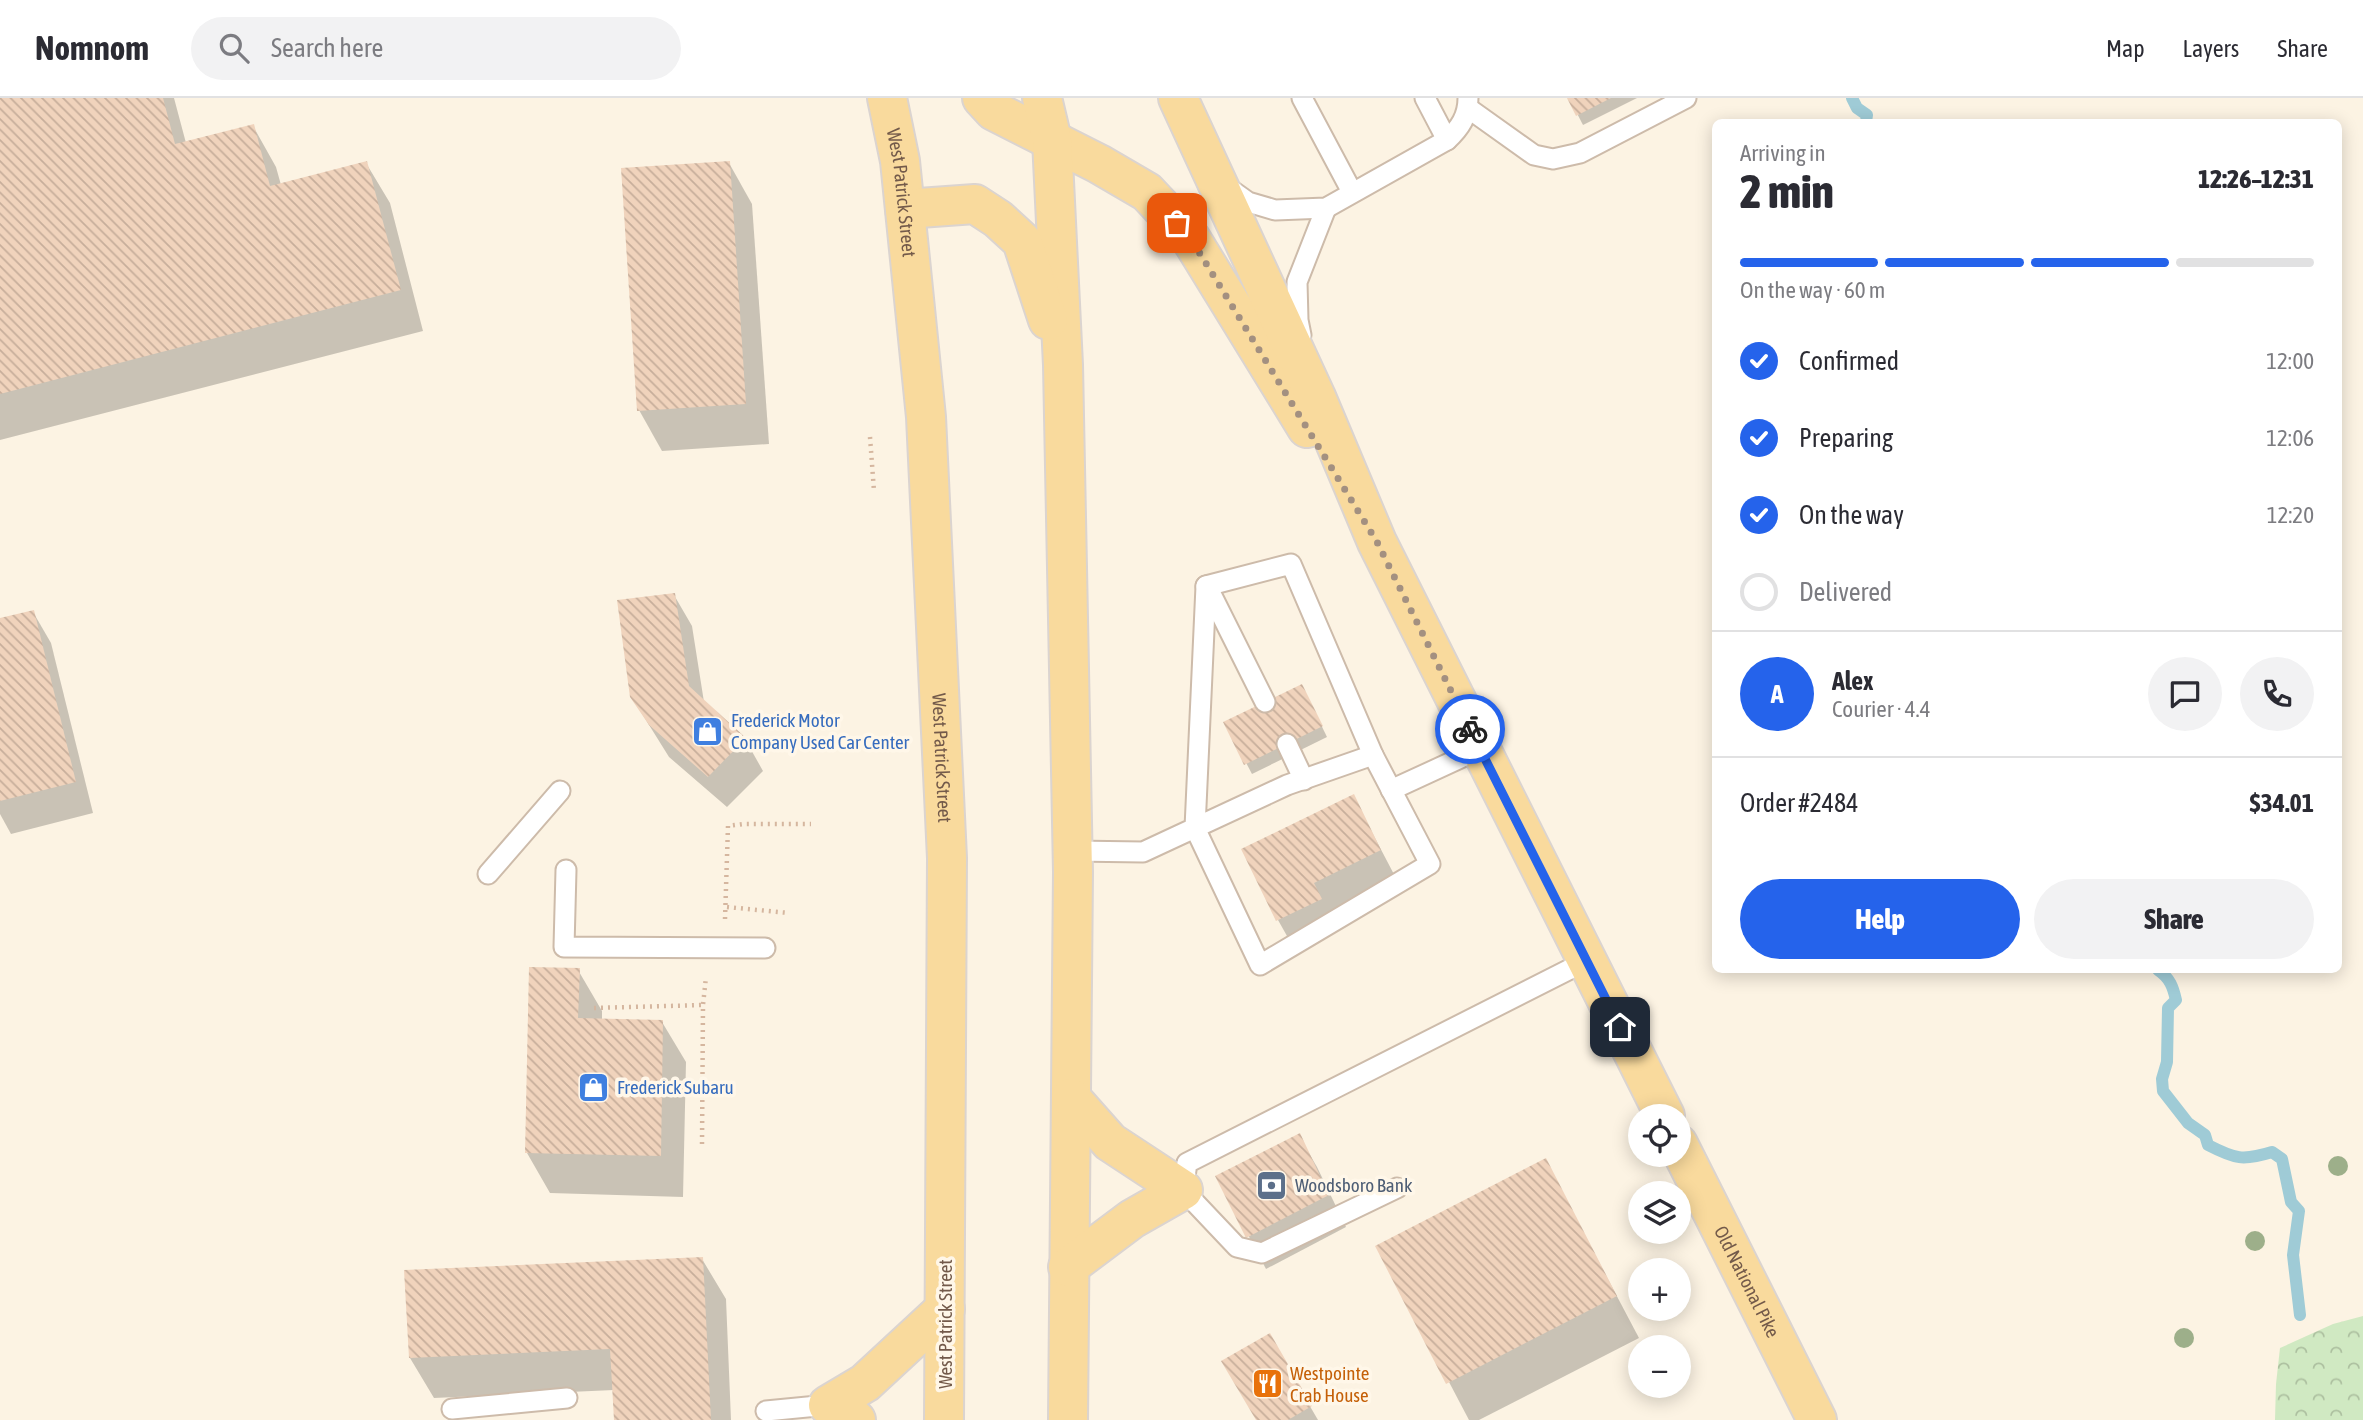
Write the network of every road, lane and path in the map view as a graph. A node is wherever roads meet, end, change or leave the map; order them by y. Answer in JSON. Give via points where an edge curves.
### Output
{"nodes":[{"id":1,"x":887,"y":98,"type":"edge"},
{"id":2,"x":982,"y":98,"type":"edge"},
{"id":3,"x":1042,"y":98,"type":"edge"},
{"id":4,"x":1178,"y":98,"type":"edge"},
{"id":5,"x":1302,"y":98,"type":"edge"},
{"id":6,"x":1425,"y":98,"type":"edge"},
{"id":7,"x":1686,"y":98,"type":"edge"},
{"id":8,"x":1468,"y":103,"type":"edge"},
{"id":9,"x":1052,"y":140,"type":"junction"},
{"id":10,"x":1447,"y":140,"type":"junction"},
{"id":11,"x":1217,"y":182,"type":"junction"},
{"id":12,"x":1352,"y":192,"type":"junction"},
{"id":13,"x":1326,"y":208,"type":"junction"},
{"id":14,"x":905,"y":209,"type":"junction"},
{"id":15,"x":1063,"y":365,"type":"junction"},
{"id":16,"x":1316,"y":397,"type":"junction"},
{"id":17,"x":870,"y":437,"type":"dead end"},
{"id":18,"x":874,"y":491,"type":"dead end"},
{"id":19,"x":1377,"y":542,"type":"junction"},
{"id":20,"x":1206,"y":586,"type":"junction"},
{"id":21,"x":1265,"y":702,"type":"dead end"},
{"id":22,"x":1287,"y":744,"type":"dead end"},
{"id":23,"x":1480,"y":749,"type":"junction"},
{"id":24,"x":1373,"y":755,"type":"junction"},
{"id":25,"x":1304,"y":779,"type":"junction"},
{"id":26,"x":1391,"y":790,"type":"junction"},
{"id":27,"x":560,"y":791,"type":"dead end"},
{"id":28,"x":1195,"y":828,"type":"junction"},
{"id":29,"x":1073,"y":850,"type":"junction"},
{"id":30,"x":565,"y":870,"type":"dead end"},
{"id":31,"x":488,"y":874,"type":"dead end"},
{"id":32,"x":727,"y":907,"type":"dead end"},
{"id":33,"x":789,"y":913,"type":"dead end"},
{"id":34,"x":765,"y":948,"type":"dead end"},
{"id":35,"x":1586,"y":961,"type":"junction"},
{"id":36,"x":703,"y":1005,"type":"dead end"},
{"id":37,"x":594,"y":1008,"type":"dead end"},
{"id":38,"x":1071,"y":1098,"type":"junction"},
{"id":39,"x":1659,"y":1104,"type":"edge"},
{"id":40,"x":1690,"y":1167,"type":"edge"},
{"id":41,"x":1397,"y":1188,"type":"dead end"},
{"id":42,"x":1183,"y":1190,"type":"junction"},
{"id":43,"x":1068,"y":1267,"type":"junction"},
{"id":44,"x":945,"y":1309,"type":"junction"},
{"id":45,"x":567,"y":1398,"type":"dead end"},
{"id":46,"x":452,"y":1409,"type":"dead end"},
{"id":47,"x":766,"y":1411,"type":"dead end"},
{"id":48,"x":842,"y":1412,"type":"edge"},
{"id":49,"x":944,"y":1420,"type":"edge"},
{"id":50,"x":1068,"y":1420,"type":"edge"},
{"id":51,"x":1817,"y":1420,"type":"edge"}],
"edges":[{"from":1,"to":14,"type":"main road","name":"West Patrick Street"},
{"from":2,"to":9,"type":"main road","via":[[994,111]]},
{"from":3,"to":9,"type":"main road"},
{"from":4,"to":11,"type":"main road"},
{"from":5,"to":12,"type":"lane"},
{"from":6,"to":10,"type":"lane"},
{"from":7,"to":8,"type":"lane","via":[[1580,153],[1553,159],[1534,155]]},
{"from":8,"to":10,"type":"lane","via":[[1459,128]]},
{"from":9,"to":15,"type":"main road"},
{"from":9,"to":19,"type":"main road","via":[[1147,192],[1191,239]]},
{"from":10,"to":12,"type":"lane"},
{"from":11,"to":13,"type":"lane","via":[[1248,202],[1275,210]]},
{"from":11,"to":16,"type":"main road"},
{"from":12,"to":13,"type":"lane"},
{"from":13,"to":16,"type":"lane","via":[[1297,282],[1298,320]]},
{"from":14,"to":15,"type":"main road","via":[[975,204],[1022,241]]},
{"from":14,"to":44,"type":"main road","name":"West Patrick Street","via":[[926,417],[947,858]]},
{"from":15,"to":29,"type":"main road"},
{"from":16,"to":19,"type":"main road"},
{"from":17,"to":18,"type":"path"},
{"from":19,"to":23,"type":"main road"},
{"from":20,"to":21,"type":"lane"},
{"from":20,"to":24,"type":"lane","via":[[1291,564]]},
{"from":20,"to":28,"type":"lane"},
{"from":22,"to":25,"type":"lane"},
{"from":23,"to":26,"type":"lane"},
{"from":23,"to":35,"type":"main road"},
{"from":24,"to":25,"type":"lane"},
{"from":24,"to":26,"type":"lane"},
{"from":25,"to":28,"type":"lane"},
{"from":26,"to":28,"type":"lane","via":[[1430,864],[1259,965]]},
{"from":27,"to":31,"type":"lane"},
{"from":28,"to":29,"type":"lane","via":[[1143,852]]},
{"from":29,"to":38,"type":"main road"},
{"from":30,"to":34,"type":"lane","via":[[564,947]]},
{"from":32,"to":33,"type":"path"},
{"from":35,"to":39,"type":"main road"},
{"from":35,"to":42,"type":"lane","via":[[1187,1163]]},
{"from":36,"to":37,"type":"path"},
{"from":38,"to":42,"type":"main road","via":[[1110,1142]]},
{"from":38,"to":43,"type":"main road"},
{"from":40,"to":51,"type":"main road","name":"Old National Pike"},
{"from":41,"to":42,"type":"lane","via":[[1262,1253],[1237,1247]]},
{"from":42,"to":43,"type":"main road","via":[[1132,1219]]},
{"from":43,"to":50,"type":"main road"},
{"from":44,"to":48,"type":"main road","via":[[864,1383]]},
{"from":44,"to":49,"type":"main road","name":"West Patrick Street"},
{"from":45,"to":46,"type":"lane"},
{"from":47,"to":48,"type":"lane"}]}
